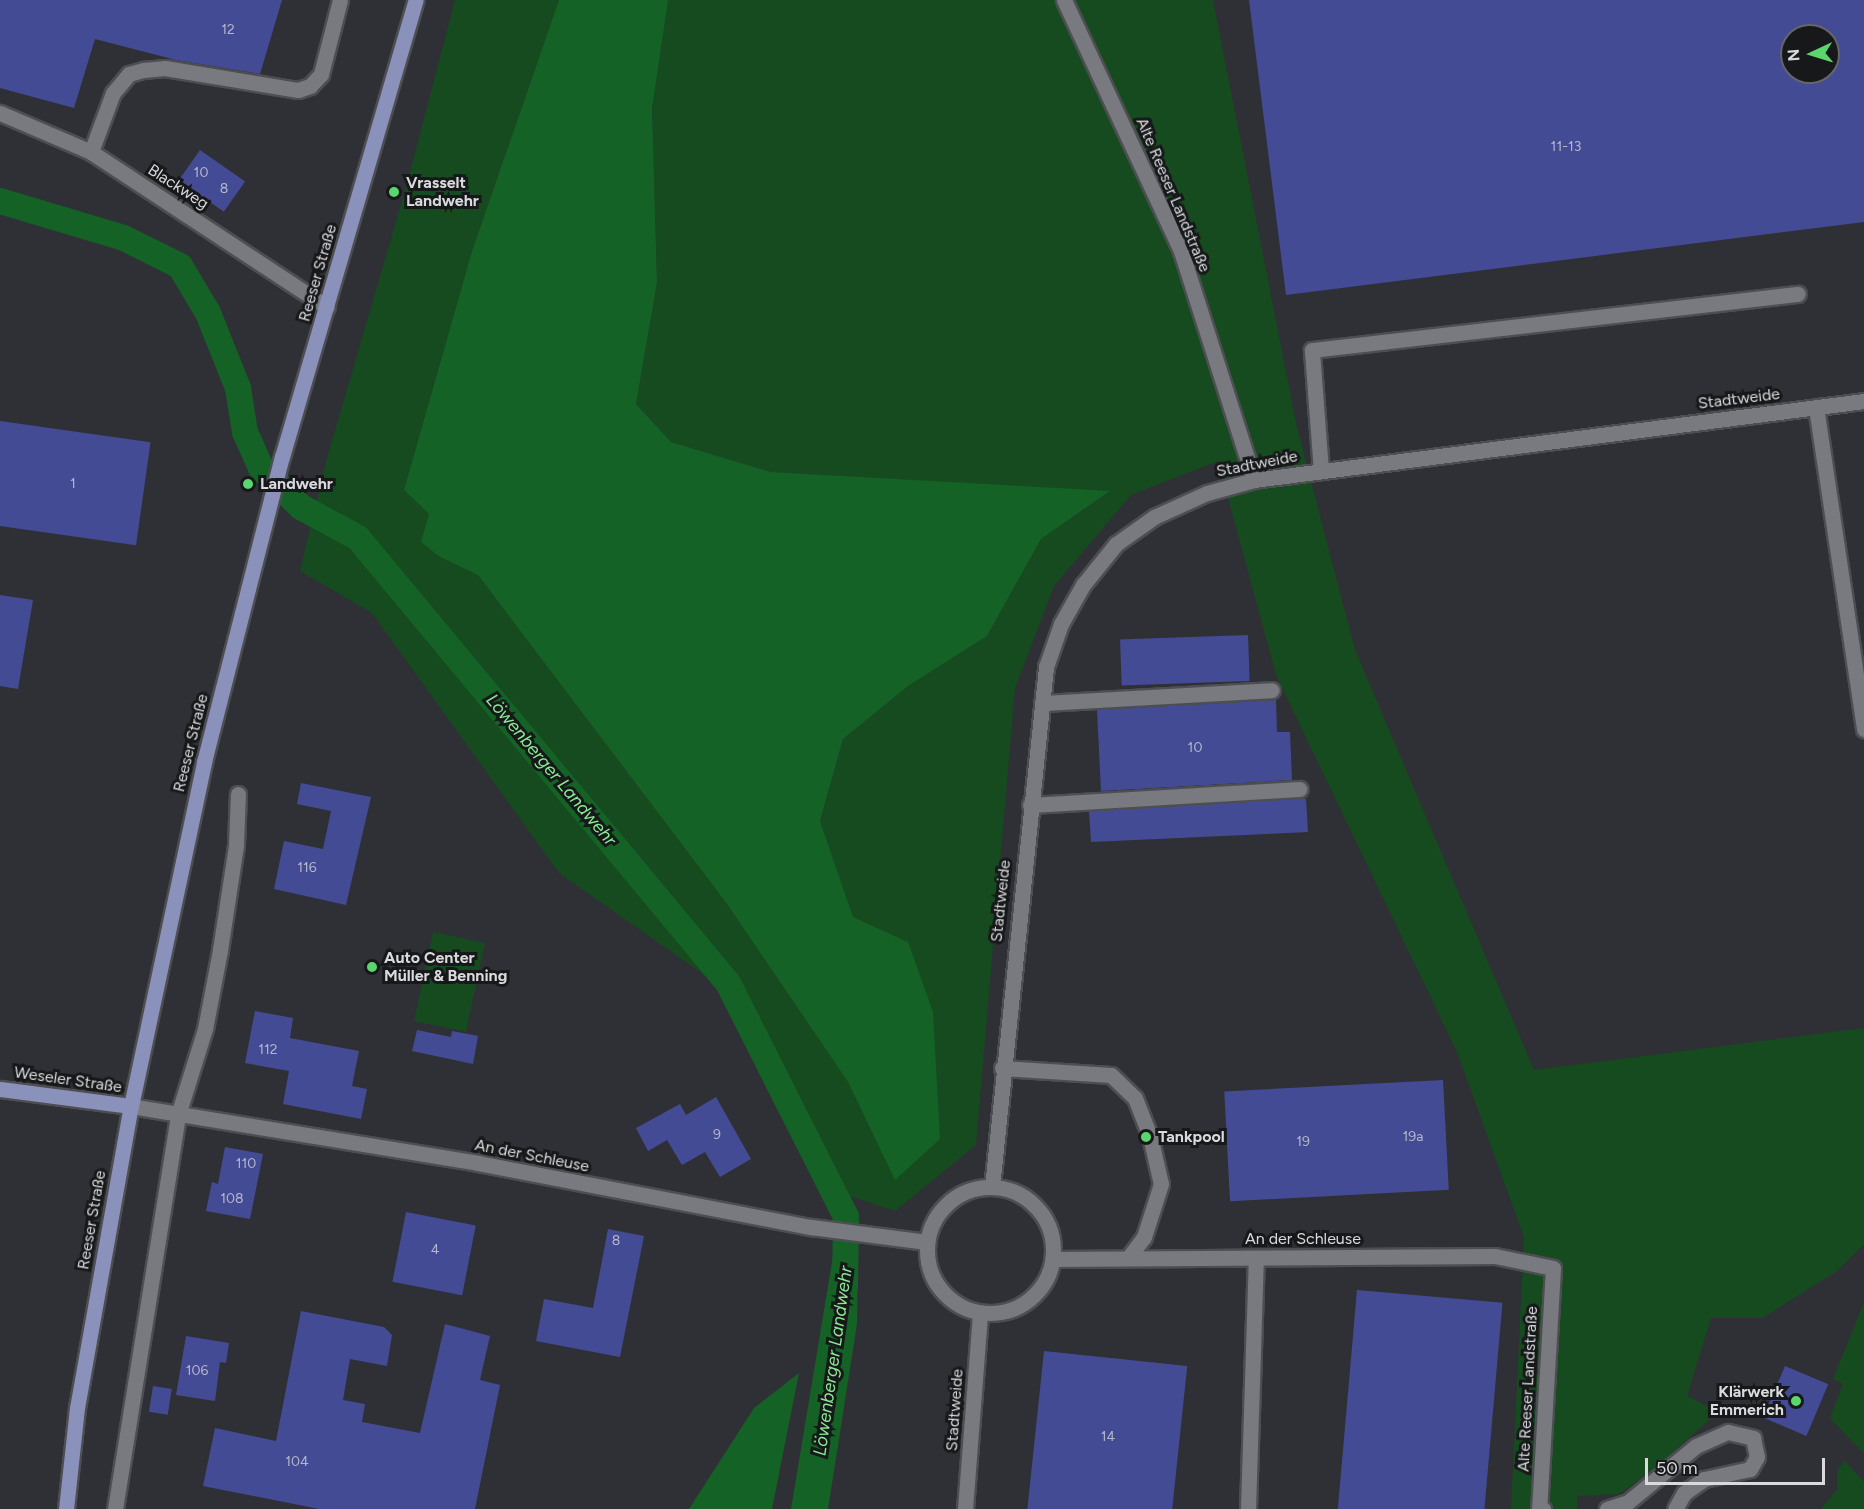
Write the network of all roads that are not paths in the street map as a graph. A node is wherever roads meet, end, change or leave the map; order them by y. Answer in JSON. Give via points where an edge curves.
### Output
{"nodes":[{"id":1,"x":340,"y":0,"type":"edge"},
{"id":2,"x":416,"y":0,"type":"edge"},
{"id":3,"x":1064,"y":0,"type":"edge"},
{"id":4,"x":0,"y":113,"type":"edge"},
{"id":5,"x":92,"y":152,"type":"junction"},
{"id":6,"x":1798,"y":294,"type":"dead end"},
{"id":7,"x":327,"y":307,"type":"junction"},
{"id":8,"x":1864,"y":401,"type":"edge"},
{"id":9,"x":1816,"y":407,"type":"junction"},
{"id":10,"x":1321,"y":471,"type":"junction"},
{"id":11,"x":1254,"y":480,"type":"junction"},
{"id":12,"x":1272,"y":690,"type":"dead end"},
{"id":13,"x":1042,"y":703,"type":"junction"},
{"id":14,"x":1864,"y":729,"type":"edge"},
{"id":15,"x":1300,"y":789,"type":"dead end"},
{"id":16,"x":238,"y":794,"type":"dead end"},
{"id":17,"x":1030,"y":805,"type":"junction"},
{"id":18,"x":1002,"y":1068,"type":"junction"},
{"id":19,"x":0,"y":1089,"type":"edge"},
{"id":20,"x":131,"y":1106,"type":"junction"},
{"id":21,"x":178,"y":1114,"type":"junction"},
{"id":22,"x":992,"y":1187,"type":"junction"},
{"id":23,"x":927,"y":1242,"type":"junction"},
{"id":24,"x":1128,"y":1258,"type":"junction"},
{"id":25,"x":1256,"y":1258,"type":"junction"},
{"id":26,"x":1053,"y":1259,"type":"junction"},
{"id":27,"x":1553,"y":1268,"type":"joint"},
{"id":28,"x":980,"y":1313,"type":"junction"},
{"id":29,"x":66,"y":1509,"type":"edge"},
{"id":30,"x":115,"y":1509,"type":"edge"},
{"id":31,"x":965,"y":1509,"type":"edge"},
{"id":32,"x":1248,"y":1509,"type":"edge"},
{"id":33,"x":1543,"y":1509,"type":"edge"},
{"id":34,"x":1607,"y":1509,"type":"edge"},
{"id":35,"x":1676,"y":1509,"type":"edge"}],
"edges":[{"from":1,"to":5,"type":"street","via":[[321,74],[310,86],[298,90],[165,68],[129,74],[113,93]]},
{"from":2,"to":7,"type":"main road","name":"Reeser Straße"},
{"from":3,"to":11,"type":"street","name":"Alte Reeser Landstraße","via":[[1181,251]]},
{"from":4,"to":5,"type":"street","name":"Blackweg"},
{"from":5,"to":7,"type":"street","name":"Blackweg"},
{"from":6,"to":10,"type":"street","via":[[1312,350]]},
{"from":7,"to":20,"type":"main road","name":"Reeser Straße","via":[[267,509],[202,773]]},
{"from":8,"to":9,"type":"street","name":"Stadtweide"},
{"from":9,"to":10,"type":"street","name":"Stadtweide"},
{"from":9,"to":14,"type":"street"},
{"from":10,"to":11,"type":"street","name":"Stadtweide"},
{"from":11,"to":13,"type":"street","name":"Stadtweide","via":[[1207,493],[1164,512],[1116,544],[1083,585],[1061,624],[1046,667]]},
{"from":12,"to":13,"type":"street"},
{"from":13,"to":17,"type":"street","name":"Stadtweide"},
{"from":15,"to":17,"type":"street"},
{"from":16,"to":21,"type":"street","via":[[236,845],[220,950],[204,1029]]},
{"from":17,"to":18,"type":"street","name":"Stadtweide"},
{"from":18,"to":22,"type":"street","name":"Stadtweide"},
{"from":18,"to":24,"type":"street","via":[[1112,1075],[1135,1098],[1150,1136],[1161,1184],[1144,1237]]},
{"from":19,"to":20,"type":"main road","name":"Weseler Straße"},
{"from":20,"to":21,"type":"street","name":"An der Schleuse"},
{"from":20,"to":29,"type":"main road","name":"Reeser Straße","via":[[77,1408]]},
{"from":21,"to":23,"type":"street","name":"An der Schleuse","via":[[478,1163],[811,1227]]},
{"from":21,"to":30,"type":"street"},
{"from":22,"to":23,"type":"street","via":[[965,1193],[942,1208]]},
{"from":22,"to":26,"type":"street","via":[[1017,1194],[1038,1209],[1048,1224]]},
{"from":23,"to":28,"type":"street","via":[[927,1261],[940,1288],[961,1307]]},
{"from":24,"to":25,"type":"street","name":"An der Schleuse"},
{"from":24,"to":26,"type":"street","name":"An der Schleuse"},
{"from":25,"to":27,"type":"street","name":"An der Schleuse","via":[[1496,1257]]},
{"from":25,"to":32,"type":"street"},
{"from":26,"to":28,"type":"street","via":[[1047,1278],[1035,1295],[1019,1307],[1000,1313]]},
{"from":27,"to":33,"type":"street","name":"Alte Reeser Landstraße","via":[[1539,1509]]},
{"from":28,"to":31,"type":"street","name":"Stadtweide"},
{"from":34,"to":35,"type":"street","via":[[1628,1502],[1696,1446],[1728,1432],[1753,1437],[1757,1457],[1750,1468],[1704,1479],[1684,1493]]}]}
